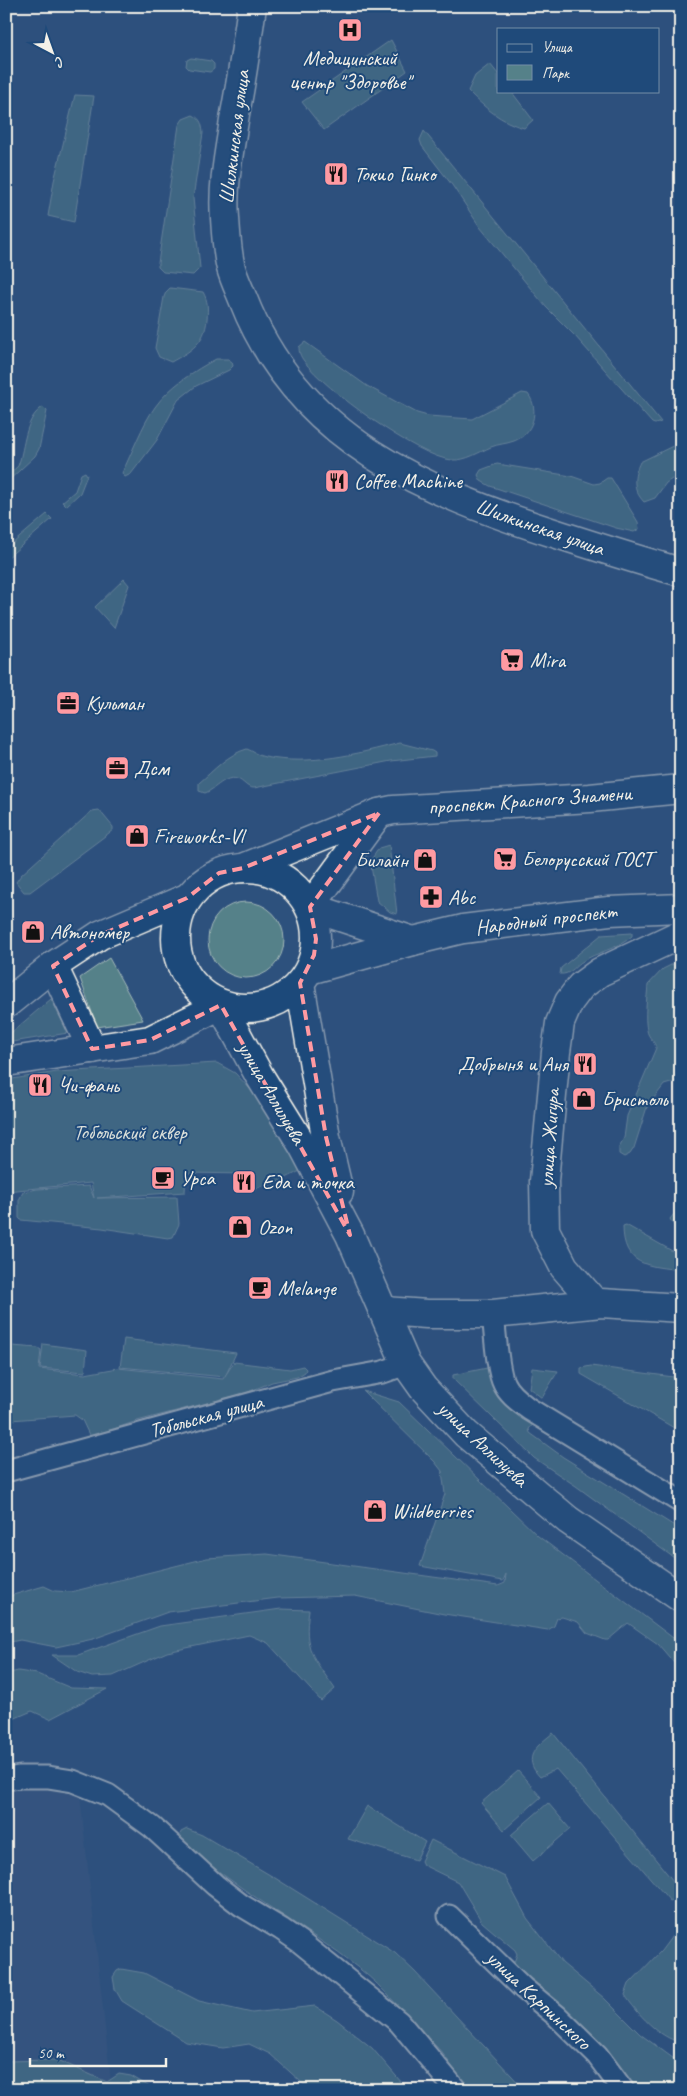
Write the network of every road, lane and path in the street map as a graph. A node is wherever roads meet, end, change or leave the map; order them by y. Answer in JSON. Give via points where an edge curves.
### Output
{"nodes":[{"id":1,"x":252,"y":6,"type":"edge"},
{"id":2,"x":681,"y":572,"type":"edge"},
{"id":3,"x":681,"y":789,"type":"edge"},
{"id":4,"x":379,"y":814,"type":"junction"},
{"id":5,"x":243,"y":868,"type":"junction"},
{"id":6,"x":187,"y":898,"type":"junction"},
{"id":7,"x":310,"y":908,"type":"junction"},
{"id":8,"x":681,"y":908,"type":"edge"},
{"id":9,"x":681,"y":934,"type":"edge"},
{"id":10,"x":413,"y":940,"type":"junction"},
{"id":11,"x":53,"y":966,"type":"junction"},
{"id":12,"x":305,"y":977,"type":"junction"},
{"id":13,"x":6,"y":1004,"type":"edge"},
{"id":14,"x":221,"y":1005,"type":"junction"},
{"id":15,"x":92,"y":1049,"type":"junction"},
{"id":16,"x":6,"y":1062,"type":"edge"},
{"id":17,"x":350,"y":1235,"type":"junction"},
{"id":18,"x":595,"y":1304,"type":"junction"},
{"id":19,"x":681,"y":1308,"type":"edge"},
{"id":20,"x":384,"y":1311,"type":"junction"},
{"id":21,"x":493,"y":1314,"type":"junction"},
{"id":22,"x":406,"y":1364,"type":"junction"},
{"id":23,"x":6,"y":1471,"type":"edge"},
{"id":24,"x":681,"y":1502,"type":"edge"},
{"id":25,"x":681,"y":1598,"type":"edge"},
{"id":26,"x":6,"y":1779,"type":"edge"},
{"id":27,"x":448,"y":1916,"type":"dead end"},
{"id":28,"x":456,"y":2090,"type":"edge"},
{"id":29,"x":623,"y":2090,"type":"edge"}],
"edges":[{"from":1,"to":2,"type":"main road","name":"Шилкинская улица","via":[[230,144],[225,217],[231,267],[249,314],[268,352],[291,384],[342,434],[403,473],[485,510]]},
{"from":3,"to":4,"type":"main road","name":"проспект Красного Знамени","via":[[430,807]]},
{"from":4,"to":5,"type":"main road","name":"проспект Красного Знамени"},
{"from":4,"to":7,"type":"main road"},
{"from":5,"to":6,"type":"main road","via":[[219,873],[201,883]]},
{"from":5,"to":7,"type":"main road","via":[[263,870],[282,878],[298,890]]},
{"from":6,"to":11,"type":"main road","via":[[100,935]]},
{"from":6,"to":14,"type":"main road","via":[[176,927],[175,942],[180,965],[189,982],[203,996]]},
{"from":7,"to":10,"type":"main road","name":"Народный проспект"},
{"from":7,"to":12,"type":"main road","via":[[316,939],[314,955]]},
{"from":8,"to":10,"type":"main road","name":"Народный проспект","via":[[609,910],[463,929]]},
{"from":9,"to":18,"type":"main road","name":"улица Жигура","via":[[600,972],[581,986],[569,1002],[560,1023],[544,1181],[545,1230],[564,1267]]},
{"from":10,"to":12,"type":"main road","name":"Народный проспект"},
{"from":11,"to":13,"type":"main road"},
{"from":11,"to":15,"type":"main road"},
{"from":12,"to":14,"type":"main road","via":[[284,998],[264,1007],[242,1009]]},
{"from":12,"to":17,"type":"main road","name":"улица Аллилуева","via":[[326,1137]]},
{"from":14,"to":15,"type":"main road","via":[[150,1040]]},
{"from":14,"to":17,"type":"main road","name":"улица Аллилуева","via":[[303,1146]]},
{"from":15,"to":16,"type":"main road"},
{"from":17,"to":20,"type":"main road","name":"улица Аллилуева"},
{"from":18,"to":19,"type":"main road"},
{"from":18,"to":21,"type":"main road"},
{"from":20,"to":21,"type":"main road"},
{"from":20,"to":22,"type":"main road","name":"улица Аллилуева"},
{"from":21,"to":24,"type":"street","via":[[504,1384],[514,1397]]},
{"from":22,"to":23,"type":"street","name":"Тобольская улица"},
{"from":22,"to":25,"type":"main road","name":"улица Аллилуева","via":[[423,1388],[466,1434],[568,1520]]},
{"from":26,"to":28,"type":"street","via":[[48,1776],[73,1781],[108,1795],[152,1827],[214,1885],[287,1933],[399,2022]]},
{"from":27,"to":29,"type":"street","name":"улица Карпинского","via":[[597,2054]]}]}
